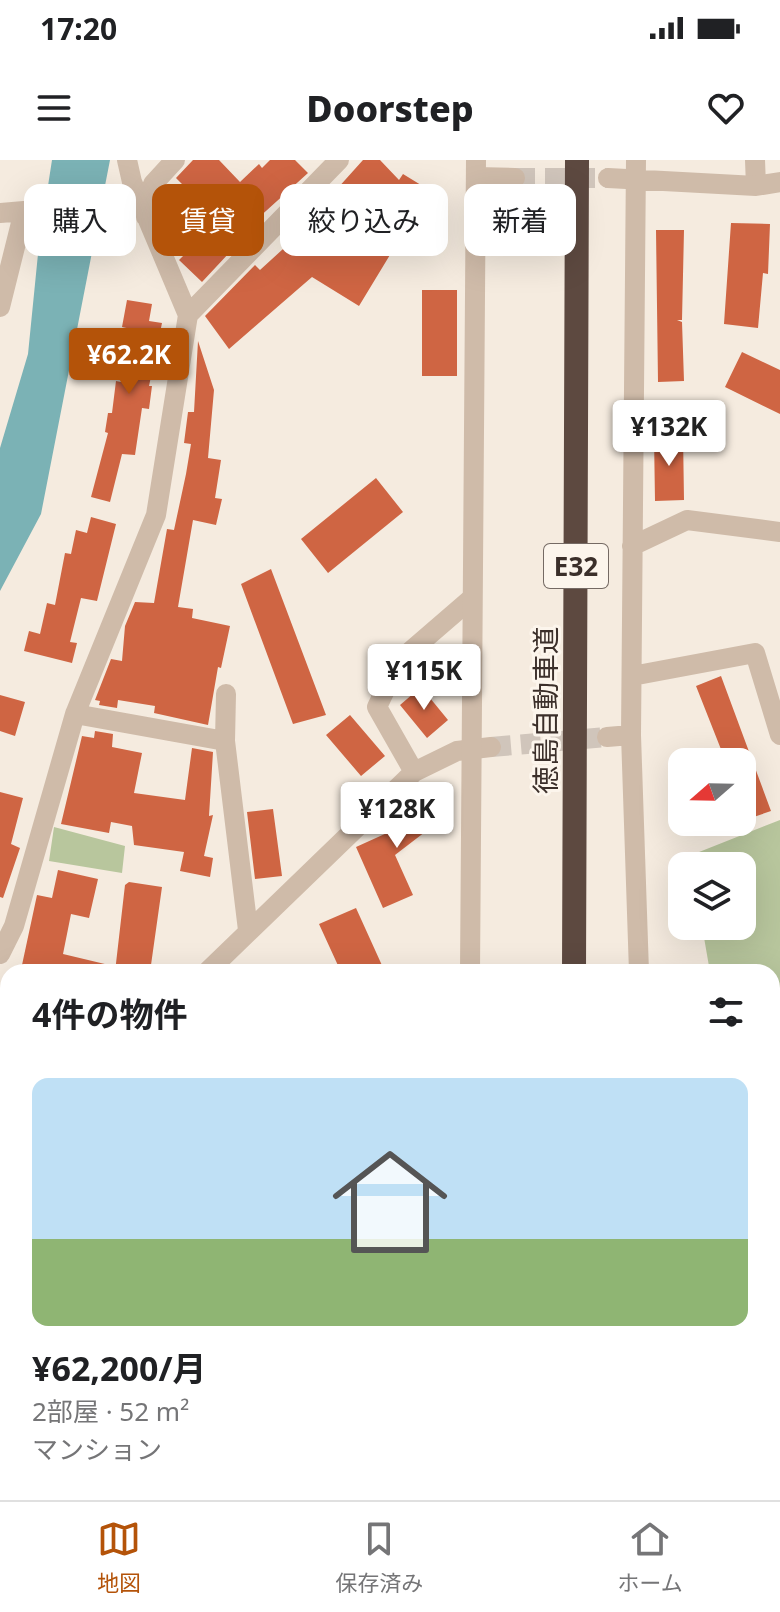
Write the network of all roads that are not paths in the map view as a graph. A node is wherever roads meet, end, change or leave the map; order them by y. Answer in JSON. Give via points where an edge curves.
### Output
{"nodes":[{"id":1,"x":127,"y":160,"type":"edge"},
{"id":2,"x":175,"y":160,"type":"edge"},
{"id":3,"x":339,"y":160,"type":"edge"},
{"id":4,"x":577,"y":160,"type":"edge"},
{"id":5,"x":755,"y":160,"type":"edge"},
{"id":6,"x":476,"y":169,"type":"edge"},
{"id":7,"x":636,"y":169,"type":"edge"},
{"id":8,"x":515,"y":178,"type":"tunnel mouth"},
{"id":9,"x":608,"y":178,"type":"tunnel mouth"},
{"id":10,"x":780,"y":182,"type":"edge"},
{"id":11,"x":756,"y":186,"type":"junction"},
{"id":12,"x":0,"y":213,"type":"edge"},
{"id":13,"x":146,"y":217,"type":"junction"},
{"id":14,"x":0,"y":307,"type":"edge"},
{"id":15,"x":188,"y":315,"type":"junction"},
{"id":16,"x":780,"y":532,"type":"edge"},
{"id":17,"x":632,"y":546,"type":"junction"},
{"id":18,"x":472,"y":598,"type":"junction"},
{"id":19,"x":632,"y":676,"type":"junction"},
{"id":20,"x":226,"y":694,"type":"dead end"},
{"id":21,"x":75,"y":714,"type":"junction"},
{"id":22,"x":631,"y":735,"type":"junction"},
{"id":23,"x":780,"y":735,"type":"edge"},
{"id":24,"x":607,"y":737,"type":"tunnel mouth"},
{"id":25,"x":225,"y":741,"type":"junction"},
{"id":26,"x":481,"y":748,"type":"junction"},
{"id":27,"x":414,"y":772,"type":"junction"},
{"id":28,"x":248,"y":930,"type":"junction"},
{"id":29,"x":0,"y":954,"type":"edge"},
{"id":30,"x":215,"y":964,"type":"edge"},
{"id":31,"x":470,"y":964,"type":"edge"},
{"id":32,"x":574,"y":964,"type":"edge"},
{"id":33,"x":639,"y":964,"type":"edge"}],
"edges":[{"from":1,"to":13,"type":"street"},
{"from":2,"to":13,"type":"street","via":[[153,184]]},
{"from":3,"to":15,"type":"street"},
{"from":4,"to":32,"type":"highway","name":"徳島自動車道","number":"E32"},
{"from":5,"to":11,"type":"street"},
{"from":6,"to":8,"type":"street"},
{"from":6,"to":18,"type":"street"},
{"from":7,"to":9,"type":"street"},
{"from":7,"to":11,"type":"street"},
{"from":7,"to":17,"type":"street"},
{"from":10,"to":11,"type":"street"},
{"from":12,"to":14,"type":"street","via":[[24,211]]},
{"from":13,"to":15,"type":"street"},
{"from":15,"to":21,"type":"street","via":[[156,515]]},
{"from":16,"to":17,"type":"street","via":[[687,520]]},
{"from":17,"to":19,"type":"street"},
{"from":18,"to":26,"type":"street"},
{"from":18,"to":27,"type":"street","via":[[399,661],[377,707]]},
{"from":19,"to":22,"type":"street"},
{"from":19,"to":23,"type":"street","via":[[755,653]]},
{"from":20,"to":25,"type":"street"},
{"from":21,"to":25,"type":"street"},
{"from":21,"to":29,"type":"street","via":[[14,926]]},
{"from":22,"to":24,"type":"street"},
{"from":22,"to":33,"type":"street"},
{"from":25,"to":28,"type":"street"},
{"from":26,"to":27,"type":"street","via":[[457,751]]},
{"from":26,"to":31,"type":"street"},
{"from":27,"to":28,"type":"street"},
{"from":28,"to":30,"type":"street"}]}
